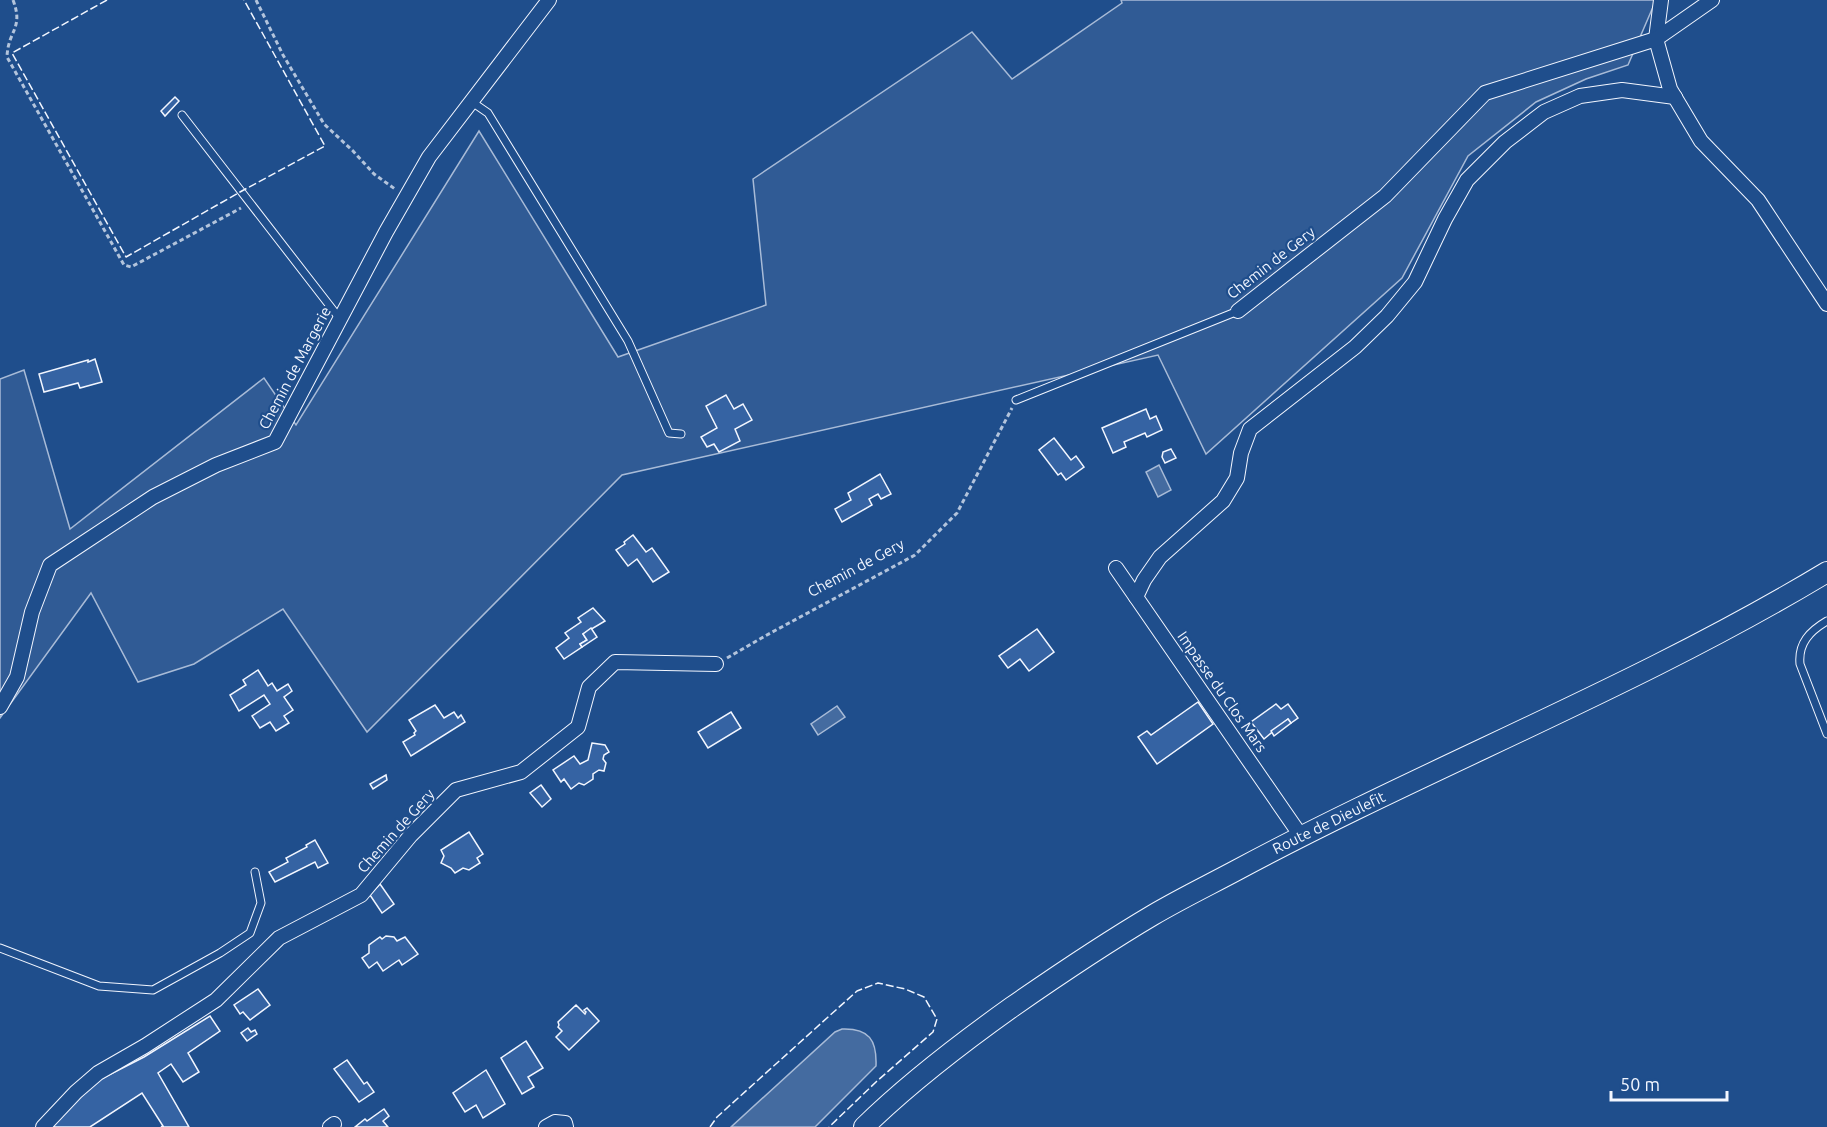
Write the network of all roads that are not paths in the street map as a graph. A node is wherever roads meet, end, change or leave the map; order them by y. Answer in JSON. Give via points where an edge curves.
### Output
{"nodes":[{"id":1,"x":549,"y":0,"type":"edge"},
{"id":2,"x":1661,"y":0,"type":"edge"},
{"id":3,"x":1712,"y":0,"type":"edge"},
{"id":4,"x":1656,"y":39,"type":"junction"},
{"id":5,"x":1675,"y":97,"type":"junction"},
{"id":6,"x":472,"y":102,"type":"junction"},
{"id":7,"x":182,"y":115,"type":"dead end"},
{"id":8,"x":1827,"y":303,"type":"edge"},
{"id":9,"x":1238,"y":311,"type":"joint"},
{"id":10,"x":340,"y":319,"type":"junction"},
{"id":11,"x":1016,"y":400,"type":"road end"},
{"id":12,"x":681,"y":434,"type":"dead end"},
{"id":13,"x":1116,"y":568,"type":"dead end"},
{"id":14,"x":1827,"y":572,"type":"edge"},
{"id":15,"x":1136,"y":597,"type":"junction"},
{"id":16,"x":1827,"y":621,"type":"edge"},
{"id":17,"x":716,"y":664,"type":"road end"},
{"id":18,"x":0,"y":708,"type":"edge"},
{"id":19,"x":1827,"y":734,"type":"edge"},
{"id":20,"x":1301,"y":836,"type":"junction"},
{"id":21,"x":255,"y":872,"type":"dead end"},
{"id":22,"x":0,"y":948,"type":"edge"},
{"id":23,"x":43,"y":1127,"type":"edge"},
{"id":24,"x":546,"y":1127,"type":"edge"},
{"id":25,"x":566,"y":1127,"type":"edge"},
{"id":26,"x":864,"y":1127,"type":"edge"}],
"edges":[{"from":1,"to":6,"type":"street","name":"Chemin de Margerie"},
{"from":2,"to":4,"type":"street"},
{"from":3,"to":4,"type":"street","name":"Chemin de Gery"},
{"from":4,"to":5,"type":"street"},
{"from":4,"to":9,"type":"street","name":"Chemin de Gery","via":[[1485,93],[1385,196]]},
{"from":5,"to":8,"type":"street","via":[[1701,141],[1758,200]]},
{"from":5,"to":15,"type":"street","via":[[1622,90],[1580,96],[1544,112],[1505,142],[1467,180],[1415,282],[1388,316],[1251,429],[1241,453],[1237,478],[1223,501],[1160,557]]},
{"from":6,"to":10,"type":"street","name":"Chemin de Margerie","via":[[429,157]]},
{"from":6,"to":12,"type":"lane","via":[[488,113],[628,341],[669,433]]},
{"from":7,"to":10,"type":"lane"},
{"from":9,"to":11,"type":"lane","name":"Chemin de Gery"},
{"from":10,"to":18,"type":"street","name":"Chemin de Margerie","via":[[275,442],[216,465],[153,497],[50,565],[32,612],[17,676]]},
{"from":13,"to":15,"type":"street","name":"Impasse du Clos Mars"},
{"from":14,"to":20,"type":"main road","name":"Route de Dieulefit","via":[[1675,656]]},
{"from":15,"to":20,"type":"street","name":"Impasse du Clos Mars"},
{"from":16,"to":19,"type":"lane","via":[[1806,638],[1799,658]]},
{"from":17,"to":23,"type":"street","name":"Chemin de Gery","via":[[615,662],[589,687],[578,727],[521,772],[456,790],[411,835],[361,895],[279,938],[216,1000],[98,1073]]},
{"from":20,"to":26,"type":"main road","name":"Route de Dieulefit","via":[[1154,914],[1064,970],[979,1030]]},
{"from":21,"to":22,"type":"lane","via":[[261,903],[250,933],[153,990],[99,986]]},
{"from":24,"to":25,"type":"street","via":[[555,1122],[565,1123]]}]}
